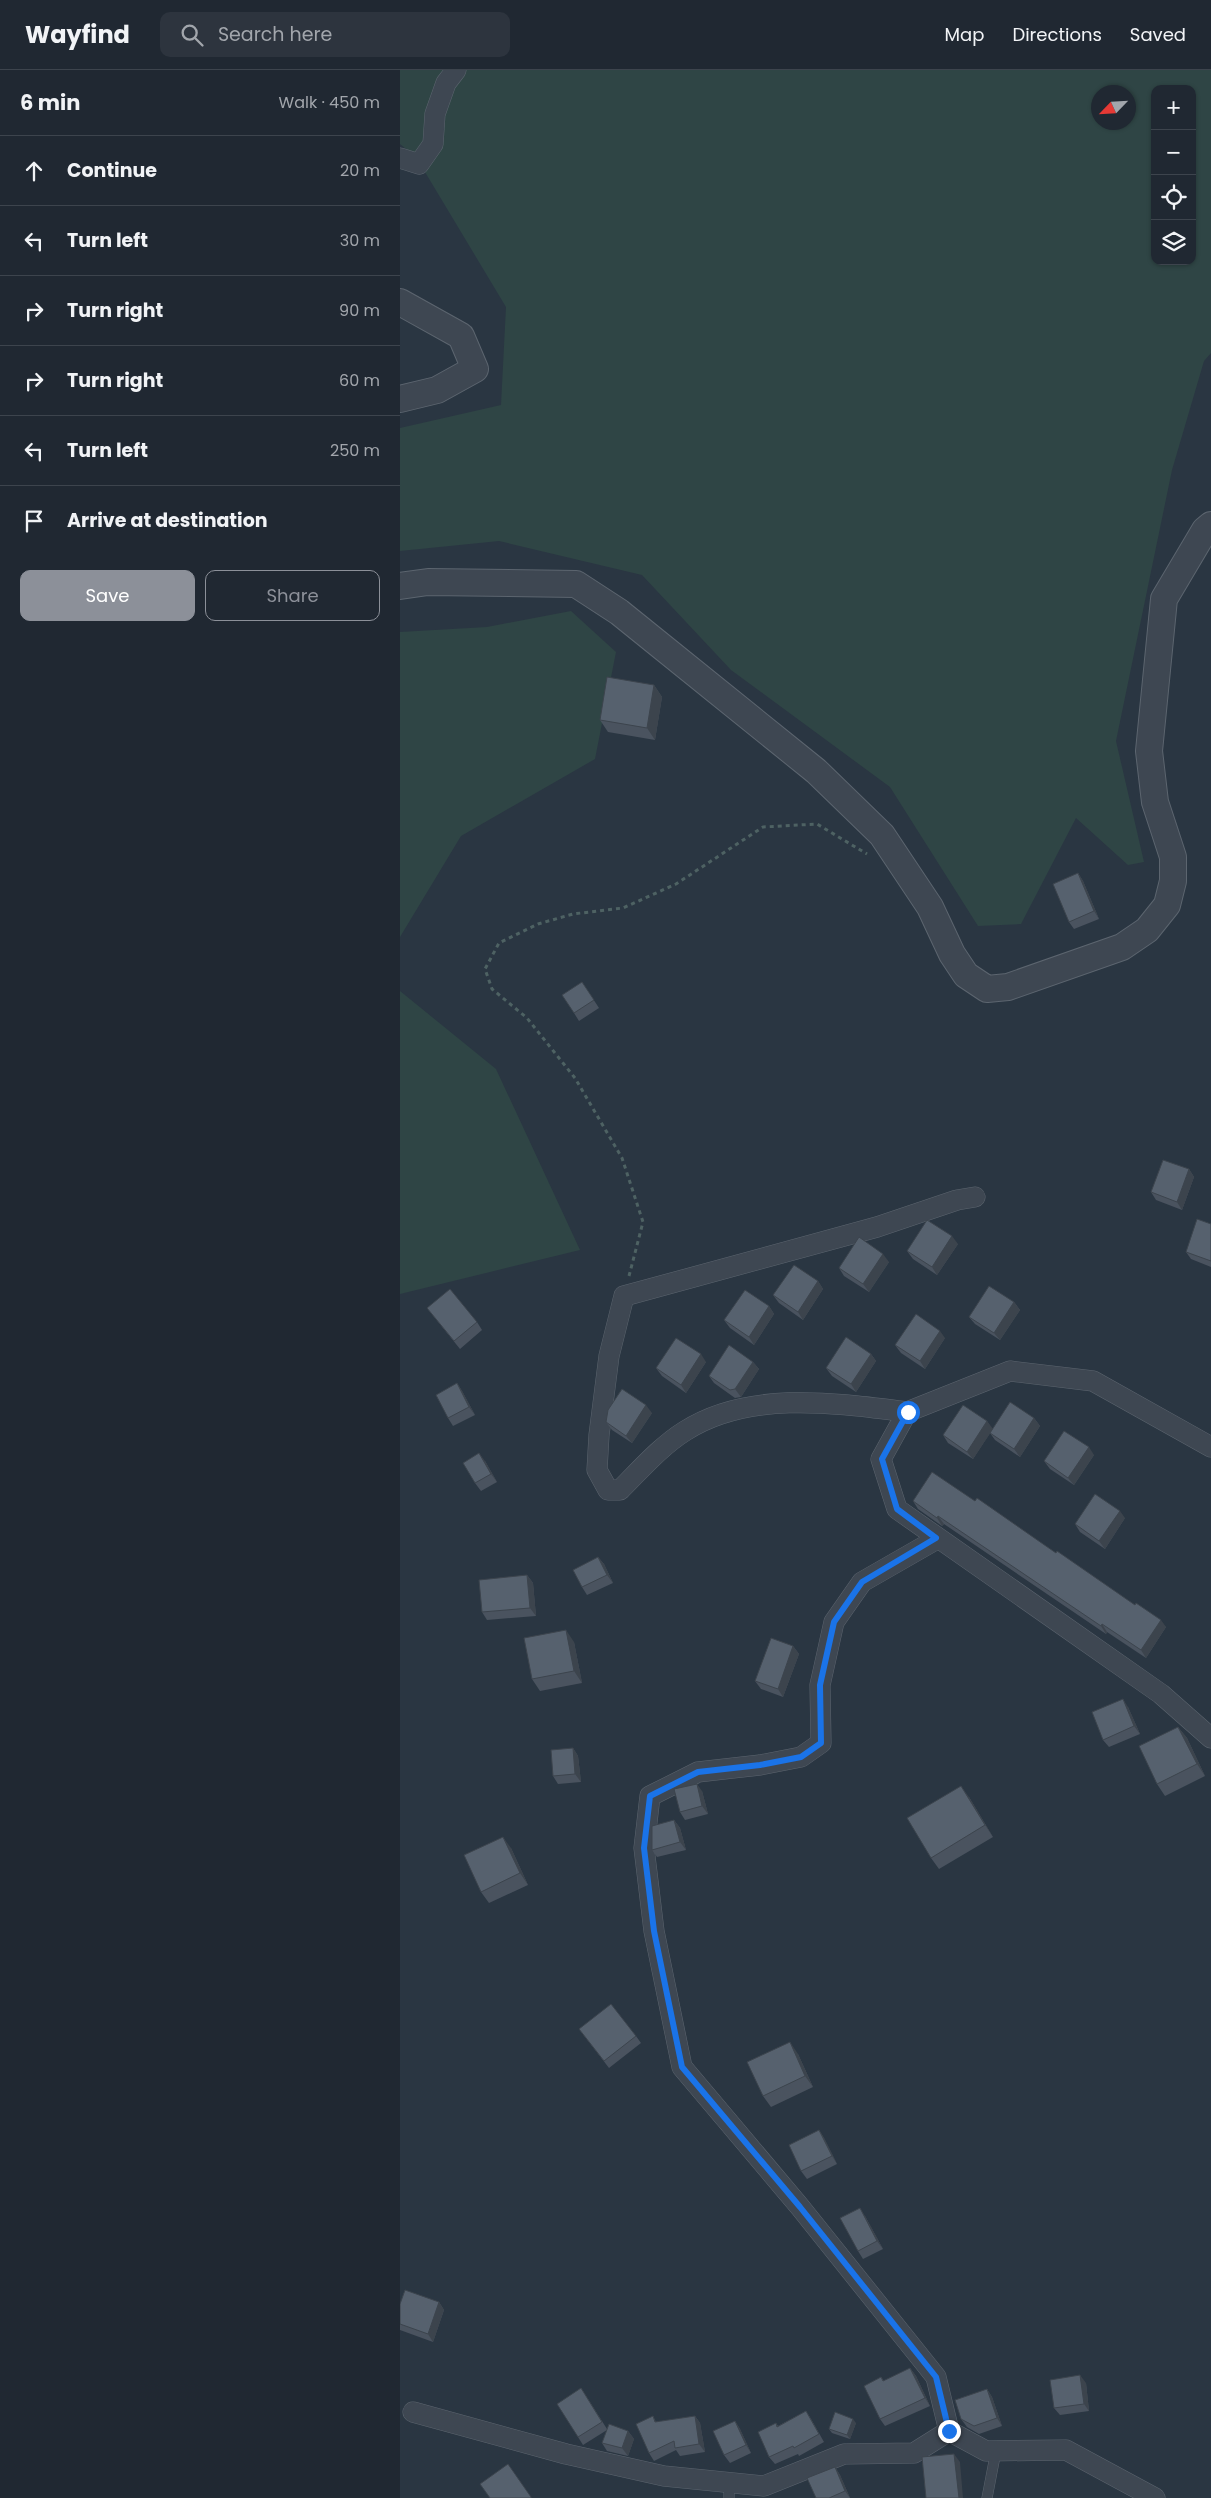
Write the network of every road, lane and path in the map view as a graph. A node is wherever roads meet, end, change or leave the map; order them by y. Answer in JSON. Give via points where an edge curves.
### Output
{"nodes":[{"id":1,"x":456,"y":70,"type":"edge"},
{"id":2,"x":400,"y":158,"type":"edge"},
{"id":3,"x":400,"y":302,"type":"edge"},
{"id":4,"x":400,"y":399,"type":"edge"},
{"id":5,"x":1211,"y":525,"type":"edge"},
{"id":6,"x":400,"y":586,"type":"edge"},
{"id":7,"x":871,"y":857,"type":"dead end"},
{"id":8,"x":975,"y":1198,"type":"dead end"},
{"id":9,"x":624,"y":1296,"type":"junction"},
{"id":10,"x":908,"y":1412,"type":"junction"},
{"id":11,"x":1211,"y":1447,"type":"edge"},
{"id":12,"x":936,"y":1538,"type":"junction"},
{"id":13,"x":1211,"y":1738,"type":"edge"},
{"id":14,"x":413,"y":2412,"type":"dead end"},
{"id":15,"x":949,"y":2431,"type":"junction"},
{"id":16,"x":996,"y":2451,"type":"junction"},
{"id":17,"x":729,"y":2490,"type":"edge"},
{"id":18,"x":987,"y":2498,"type":"edge"},
{"id":19,"x":1155,"y":2498,"type":"edge"}],
"edges":[{"from":1,"to":2,"type":"street","via":[[446,83],[435,114],[433,144],[419,164]]},
{"from":3,"to":4,"type":"street","via":[[461,336],[476,369],[438,390]]},
{"from":5,"to":6,"type":"street","via":[[1164,599],[1149,752],[1154,802],[1173,857],[1173,881],[1167,905],[1147,930],[1122,947],[1008,987],[987,988],[966,975],[952,954],[930,907],[882,835],[816,771],[618,612],[576,584],[428,582]]},
{"from":7,"to":9,"type":"path","via":[[817,824],[763,826],[676,884],[623,908],[574,914],[538,924],[499,943],[485,969],[492,990],[527,1018],[575,1078],[622,1158],[643,1222]]},
{"from":8,"to":9,"type":"street","via":[[957,1200],[877,1227]]},
{"from":9,"to":10,"type":"street","via":[[608,1356],[599,1435],[597,1470],[608,1490],[620,1490],[685,1431],[725,1411],[788,1403]]},
{"from":10,"to":11,"type":"street","via":[[1010,1372],[1093,1381]]},
{"from":10,"to":12,"type":"street","via":[[882,1459],[897,1509]]},
{"from":12,"to":13,"type":"street","via":[[1160,1694]]},
{"from":12,"to":15,"type":"street","via":[[862,1582],[834,1622],[820,1685],[821,1743],[801,1757],[698,1772],[650,1796],[644,1848],[654,1931],[682,2067],[800,2207],[936,2377]]},
{"from":14,"to":17,"type":"street","via":[[593,2460]]},
{"from":15,"to":16,"type":"street","via":[[986,2451]]},
{"from":15,"to":17,"type":"street","via":[[914,2453],[844,2454],[764,2486]]},
{"from":16,"to":18,"type":"lane"},
{"from":16,"to":19,"type":"street","via":[[1066,2450]]}]}
